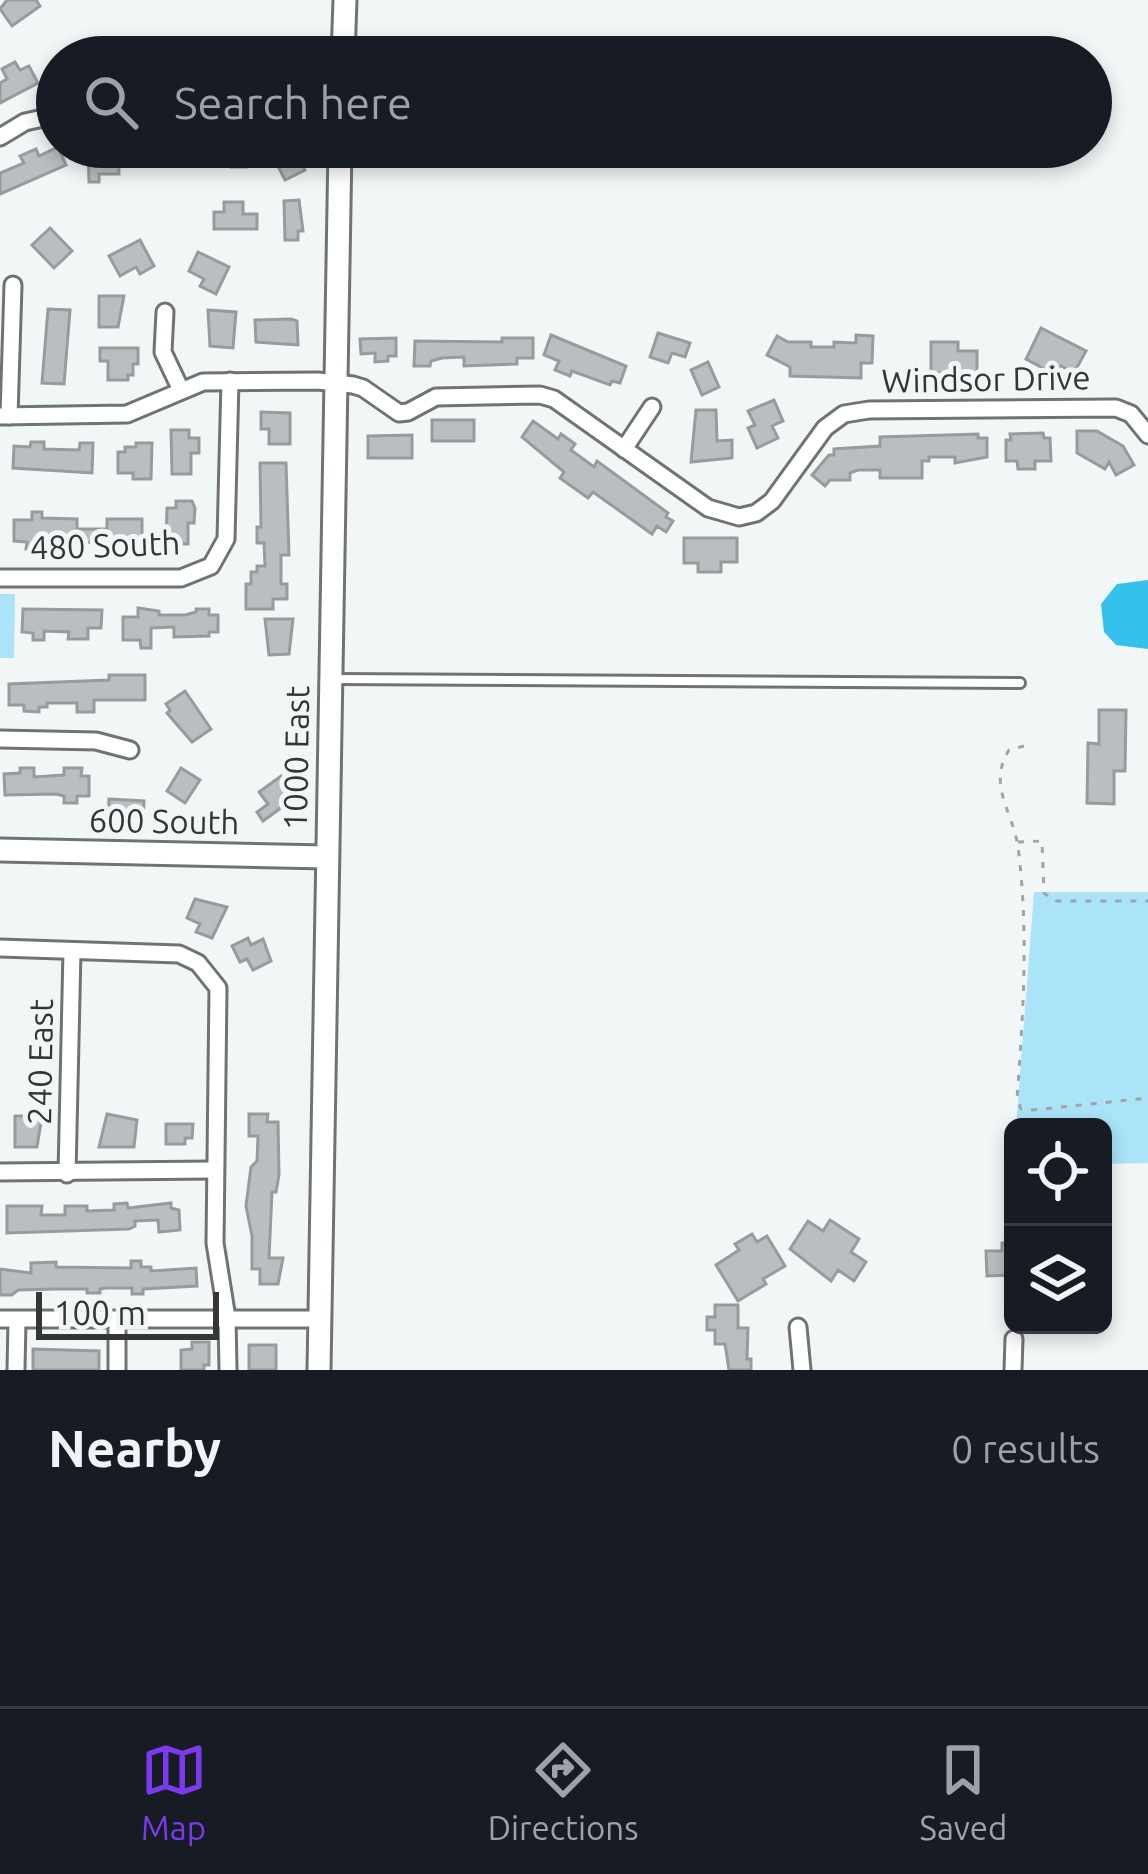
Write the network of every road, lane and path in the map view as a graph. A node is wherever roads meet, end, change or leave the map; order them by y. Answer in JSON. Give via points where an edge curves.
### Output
{"nodes":[{"id":1,"x":345,"y":0,"type":"edge"},
{"id":2,"x":344,"y":36,"type":"edge"},
{"id":3,"x":36,"y":120,"type":"edge"},
{"id":4,"x":0,"y":137,"type":"edge"},
{"id":5,"x":339,"y":168,"type":"edge"},
{"id":6,"x":13,"y":285,"type":"dead end"},
{"id":7,"x":165,"y":312,"type":"dead end"},
{"id":8,"x":230,"y":381,"type":"junction"},
{"id":9,"x":334,"y":383,"type":"junction"},
{"id":10,"x":181,"y":390,"type":"junction"},
{"id":11,"x":652,"y":407,"type":"dead end"},
{"id":12,"x":4,"y":416,"type":"edge"},
{"id":13,"x":1148,"y":435,"type":"edge"},
{"id":14,"x":624,"y":449,"type":"junction"},
{"id":15,"x":0,"y":578,"type":"edge"},
{"id":16,"x":331,"y":679,"type":"junction"},
{"id":17,"x":1020,"y":683,"type":"dead end"},
{"id":18,"x":0,"y":739,"type":"edge"},
{"id":19,"x":1024,"y":746,"type":"dead end"},
{"id":20,"x":130,"y":749,"type":"dead end"},
{"id":21,"x":1018,"y":842,"type":"junction"},
{"id":22,"x":0,"y":850,"type":"edge"},
{"id":23,"x":327,"y":857,"type":"junction"},
{"id":24,"x":1148,"y":901,"type":"edge"},
{"id":25,"x":0,"y":948,"type":"edge"},
{"id":26,"x":72,"y":951,"type":"junction"},
{"id":27,"x":1148,"y":1098,"type":"edge"},
{"id":28,"x":215,"y":1170,"type":"junction"},
{"id":29,"x":0,"y":1172,"type":"edge"},
{"id":30,"x":68,"y":1174,"type":"junction"},
{"id":31,"x":227,"y":1318,"type":"junction"},
{"id":32,"x":321,"y":1319,"type":"junction"},
{"id":33,"x":9,"y":1320,"type":"edge"},
{"id":34,"x":117,"y":1322,"type":"junction"},
{"id":35,"x":798,"y":1327,"type":"dead end"},
{"id":36,"x":1014,"y":1339,"type":"dead end"},
{"id":37,"x":16,"y":1370,"type":"edge"},
{"id":38,"x":117,"y":1370,"type":"edge"},
{"id":39,"x":228,"y":1370,"type":"edge"},
{"id":40,"x":320,"y":1370,"type":"edge"},
{"id":41,"x":802,"y":1370,"type":"edge"},
{"id":42,"x":1013,"y":1370,"type":"edge"}],
"edges":[{"from":1,"to":2,"type":"street"},
{"from":3,"to":4,"type":"street"},
{"from":5,"to":9,"type":"street","name":"1000 East"},
{"from":6,"to":12,"type":"street"},
{"from":7,"to":10,"type":"street","via":[[164,352]]},
{"from":8,"to":9,"type":"street"},
{"from":8,"to":10,"type":"street"},
{"from":8,"to":15,"type":"street","name":"480 South","via":[[226,538],[212,566],[181,578]]},
{"from":9,"to":14,"type":"street","name":"Windsor Drive","via":[[363,388],[399,412],[436,397],[540,395]]},
{"from":9,"to":16,"type":"street","name":"1000 East"},
{"from":10,"to":12,"type":"street","via":[[127,415]]},
{"from":11,"to":14,"type":"street"},
{"from":13,"to":14,"type":"street","name":"Windsor Drive","via":[[1116,408],[844,415],[825,428],[772,501],[739,517],[708,508]]},
{"from":16,"to":17,"type":"lane"},
{"from":16,"to":23,"type":"street","name":"1000 East"},
{"from":18,"to":20,"type":"street"},
{"from":19,"to":21,"type":"path","via":[[1001,763],[998,784]]},
{"from":21,"to":24,"type":"path","via":[[1042,841],[1044,892],[1055,901]]},
{"from":21,"to":27,"type":"path","via":[[1027,960],[1021,1109]]},
{"from":22,"to":23,"type":"street","name":"600 South"},
{"from":23,"to":32,"type":"street","name":"1000 East"},
{"from":25,"to":26,"type":"street"},
{"from":26,"to":28,"type":"street","via":[[179,954],[211,975],[220,1002]]},
{"from":26,"to":30,"type":"street","name":"240 East"},
{"from":28,"to":30,"type":"street"},
{"from":28,"to":31,"type":"street"},
{"from":29,"to":30,"type":"street"},
{"from":31,"to":32,"type":"street"},
{"from":31,"to":34,"type":"street"},
{"from":31,"to":39,"type":"street"},
{"from":32,"to":40,"type":"street","name":"1000 East"},
{"from":33,"to":34,"type":"street"},
{"from":33,"to":37,"type":"street"},
{"from":34,"to":38,"type":"street"},
{"from":35,"to":41,"type":"street"},
{"from":36,"to":42,"type":"street"}]}
